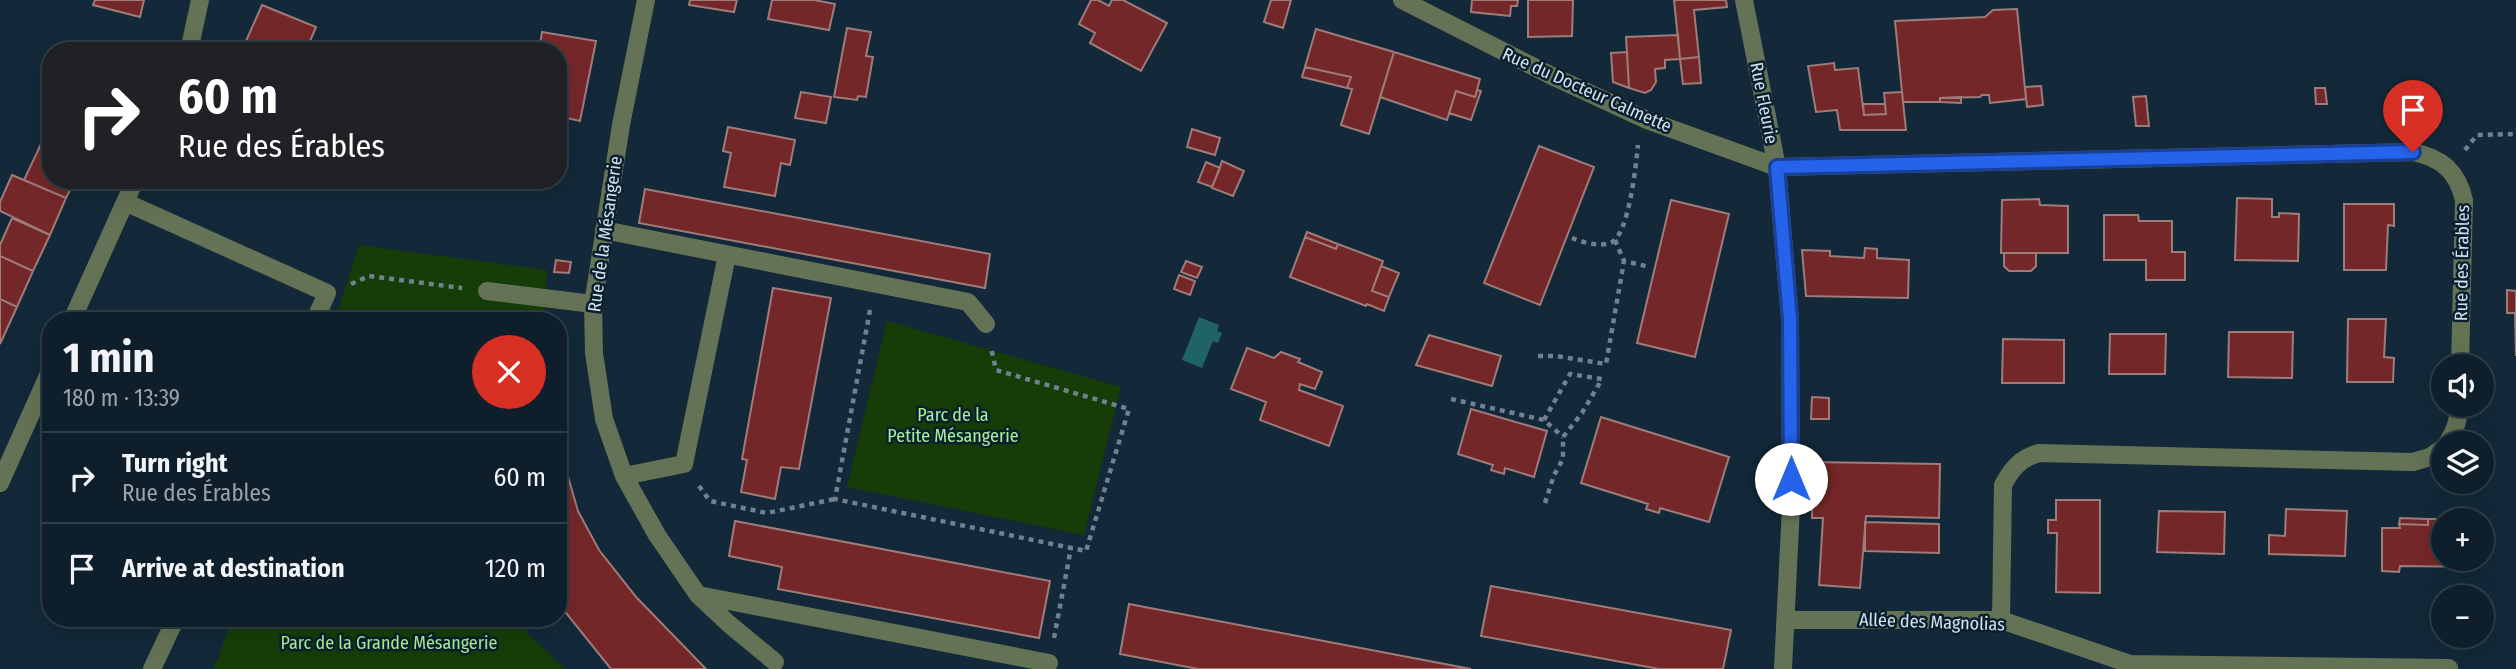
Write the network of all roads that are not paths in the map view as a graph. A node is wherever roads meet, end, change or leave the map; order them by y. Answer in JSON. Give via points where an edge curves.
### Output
{"nodes":[{"id":1,"x":200,"y":0,"type":"edge"},
{"id":2,"x":646,"y":0,"type":"edge"},
{"id":3,"x":1402,"y":0,"type":"edge"},
{"id":4,"x":1744,"y":0,"type":"edge"},
{"id":5,"x":191,"y":42,"type":"edge"},
{"id":6,"x":1777,"y":167,"type":"junction"},
{"id":7,"x":131,"y":189,"type":"edge"},
{"id":8,"x":125,"y":202,"type":"junction"},
{"id":9,"x":604,"y":230,"type":"junction"},
{"id":10,"x":727,"y":255,"type":"junction"},
{"id":11,"x":487,"y":291,"type":"road end"},
{"id":12,"x":593,"y":304,"type":"junction"},
{"id":13,"x":76,"y":312,"type":"edge"},
{"id":14,"x":319,"y":312,"type":"edge"},
{"id":15,"x":986,"y":324,"type":"road end"},
{"id":16,"x":2460,"y":354,"type":"edge"},
{"id":17,"x":42,"y":389,"type":"edge"},
{"id":18,"x":2431,"y":456,"type":"edge"},
{"id":19,"x":624,"y":476,"type":"junction"},
{"id":20,"x":0,"y":483,"type":"edge"},
{"id":21,"x":698,"y":595,"type":"junction"},
{"id":22,"x":1786,"y":620,"type":"junction"},
{"id":23,"x":2001,"y":620,"type":"junction"},
{"id":24,"x":172,"y":627,"type":"edge"},
{"id":25,"x":775,"y":662,"type":"dead end"},
{"id":26,"x":1049,"y":663,"type":"road end"},
{"id":27,"x":2449,"y":668,"type":"edge"},
{"id":28,"x":152,"y":669,"type":"edge"},
{"id":29,"x":1783,"y":669,"type":"edge"}],
"edges":[{"from":1,"to":5,"type":"street"},
{"from":2,"to":9,"type":"street","name":"Rue de la Mésangerie"},
{"from":3,"to":6,"type":"street","name":"Rue du Docteur Calmette","via":[[1647,120]]},
{"from":4,"to":6,"type":"street","name":"Rue Fleurie"},
{"from":6,"to":16,"type":"street","name":"Rue des Érables","via":[[2413,152],[2434,156],[2450,170],[2464,201]]},
{"from":6,"to":22,"type":"street","name":"Rue Fleurie","via":[[1790,319]]},
{"from":7,"to":8,"type":"street"},
{"from":8,"to":13,"type":"street"},
{"from":8,"to":14,"type":"street","via":[[327,293]]},
{"from":9,"to":10,"type":"street"},
{"from":9,"to":12,"type":"street","name":"Rue de la Mésangerie"},
{"from":10,"to":15,"type":"street","via":[[968,302]]},
{"from":10,"to":19,"type":"street","via":[[684,464]]},
{"from":11,"to":12,"type":"street"},
{"from":12,"to":19,"type":"street","name":"Rue de la Mésangerie","via":[[594,353],[604,419]]},
{"from":17,"to":20,"type":"street"},
{"from":18,"to":23,"type":"street","via":[[2413,462],[2039,453],[2024,457],[2003,485]]},
{"from":19,"to":21,"type":"street","name":"Rue de la Mésangerie"},
{"from":21,"to":25,"type":"street","name":"Rue de la Mésangerie"},
{"from":21,"to":26,"type":"street"},
{"from":22,"to":23,"type":"street","name":"Allée des Magnolias"},
{"from":22,"to":29,"type":"street","name":"Rue Fleurie"},
{"from":23,"to":27,"type":"street","name":"Allée des Magnolias","via":[[2130,664]]},
{"from":24,"to":28,"type":"street"}]}
